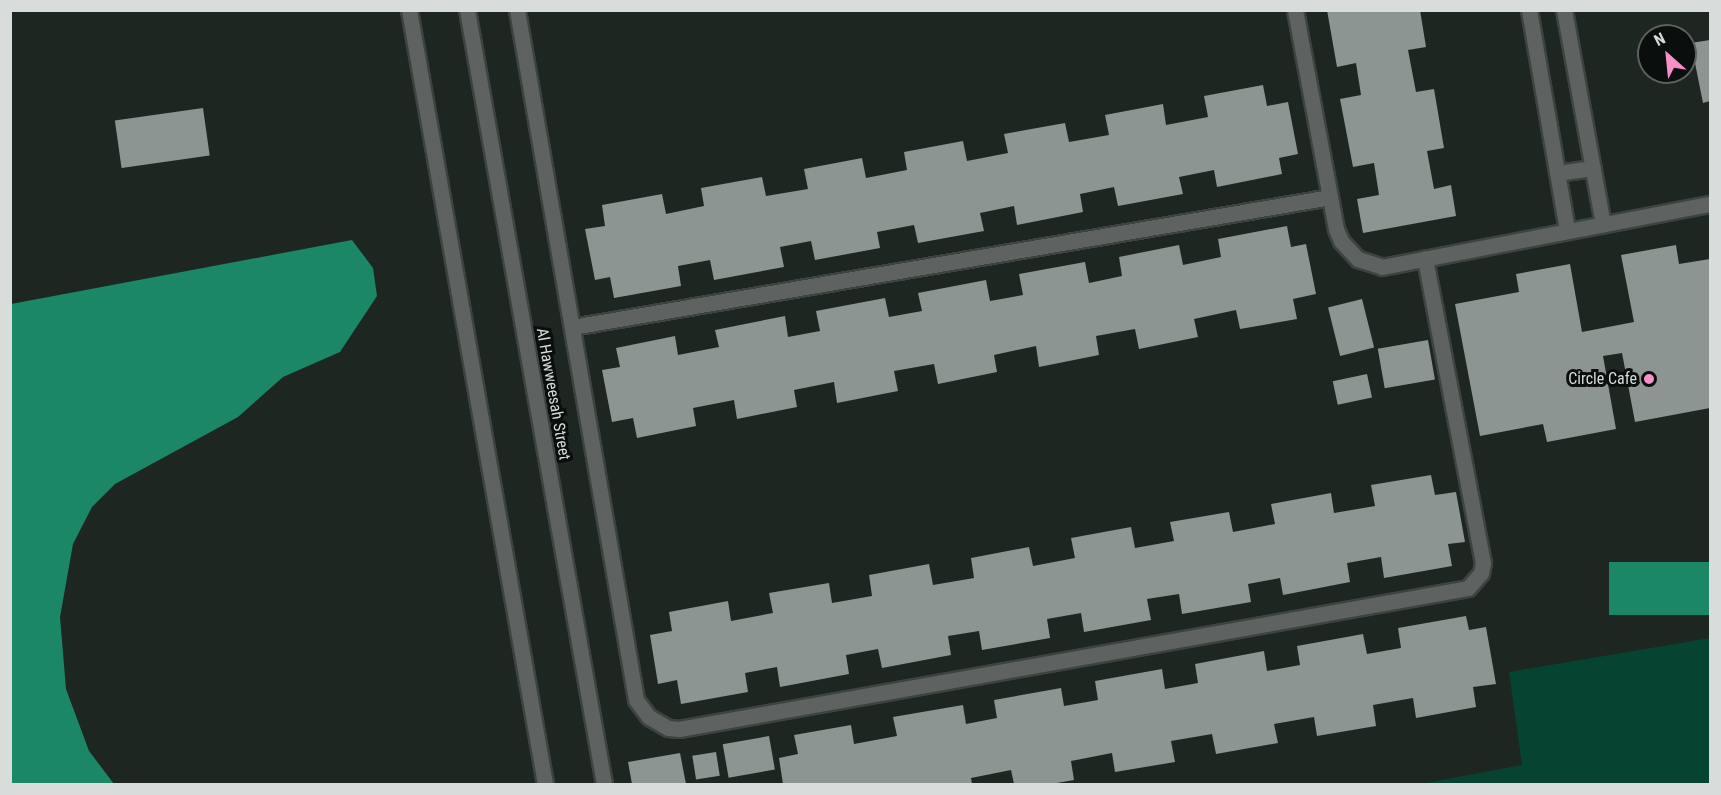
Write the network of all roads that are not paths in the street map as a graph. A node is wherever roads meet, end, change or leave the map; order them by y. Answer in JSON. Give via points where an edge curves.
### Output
{"nodes":[{"id":1,"x":409,"y":10,"type":"edge"},
{"id":2,"x":467,"y":10,"type":"edge"},
{"id":3,"x":517,"y":10,"type":"edge"},
{"id":4,"x":1296,"y":10,"type":"edge"},
{"id":5,"x":1529,"y":10,"type":"edge"},
{"id":6,"x":1564,"y":10,"type":"edge"},
{"id":7,"x":1593,"y":168,"type":"junction"},
{"id":8,"x":1557,"y":173,"type":"junction"},
{"id":9,"x":1330,"y":197,"type":"junction"},
{"id":10,"x":1710,"y":204,"type":"edge"},
{"id":11,"x":1603,"y":224,"type":"junction"},
{"id":12,"x":1568,"y":231,"type":"junction"},
{"id":13,"x":1425,"y":258,"type":"junction"},
{"id":14,"x":572,"y":327,"type":"junction"},
{"id":15,"x":545,"y":784,"type":"edge"},
{"id":16,"x":604,"y":784,"type":"edge"}],
"edges":[{"from":1,"to":15,"type":"street"},
{"from":2,"to":16,"type":"street","name":"Al Hawweesah Street"},
{"from":3,"to":14,"type":"street"},
{"from":4,"to":9,"type":"street"},
{"from":5,"to":8,"type":"street"},
{"from":6,"to":7,"type":"street"},
{"from":7,"to":8,"type":"street"},
{"from":7,"to":11,"type":"street"},
{"from":8,"to":12,"type":"street"},
{"from":9,"to":13,"type":"street","via":[[1341,241],[1358,259],[1382,267]]},
{"from":9,"to":14,"type":"street"},
{"from":10,"to":11,"type":"street"},
{"from":11,"to":12,"type":"street"},
{"from":12,"to":13,"type":"street"},
{"from":13,"to":14,"type":"street","via":[[1483,563],[1481,573],[1468,588],[679,729],[658,724],[636,700]]}]}
